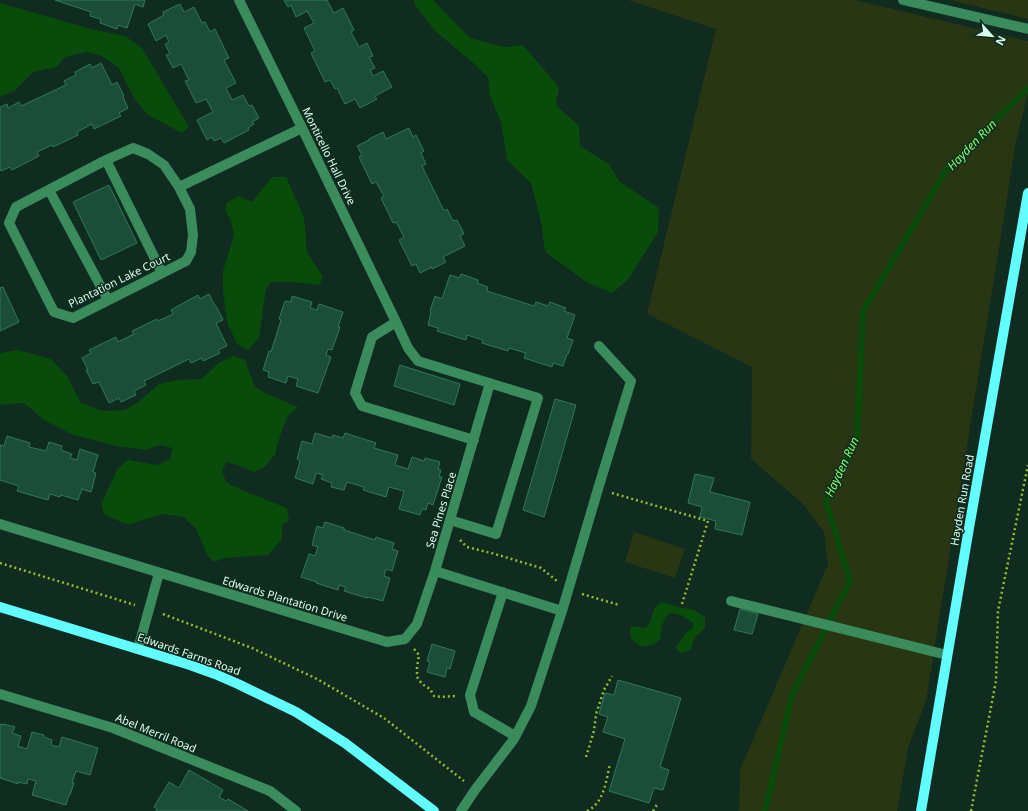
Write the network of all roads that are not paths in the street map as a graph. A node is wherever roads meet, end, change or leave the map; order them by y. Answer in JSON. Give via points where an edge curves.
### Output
{"nodes":[{"id":1,"x":239,"y":0,"type":"edge"},
{"id":2,"x":904,"y":0,"type":"edge"},
{"id":3,"x":1028,"y":28,"type":"edge"},
{"id":4,"x":302,"y":128,"type":"junction"},
{"id":5,"x":106,"y":160,"type":"junction"},
{"id":6,"x":179,"y":186,"type":"junction"},
{"id":7,"x":49,"y":190,"type":"junction"},
{"id":8,"x":1028,"y":194,"type":"edge"},
{"id":9,"x":162,"y":273,"type":"junction"},
{"id":10,"x":108,"y":300,"type":"junction"},
{"id":11,"x":396,"y":322,"type":"junction"},
{"id":12,"x":599,"y":346,"type":"dead end"},
{"id":13,"x":490,"y":383,"type":"junction"},
{"id":14,"x":474,"y":440,"type":"junction"},
{"id":15,"x":450,"y":520,"type":"junction"},
{"id":16,"x":0,"y":524,"type":"edge"},
{"id":17,"x":435,"y":571,"type":"junction"},
{"id":18,"x":159,"y":573,"type":"junction"},
{"id":19,"x":503,"y":592,"type":"junction"},
{"id":20,"x":731,"y":601,"type":"dead end"},
{"id":21,"x":0,"y":607,"type":"edge"},
{"id":22,"x":562,"y":611,"type":"junction"},
{"id":23,"x":405,"y":639,"type":"joint"},
{"id":24,"x":138,"y":649,"type":"junction"},
{"id":25,"x":947,"y":656,"type":"junction"},
{"id":26,"x":0,"y":694,"type":"edge"},
{"id":27,"x":515,"y":736,"type":"junction"},
{"id":28,"x":296,"y":811,"type":"edge"},
{"id":29,"x":434,"y":811,"type":"edge"},
{"id":30,"x":461,"y":811,"type":"edge"},
{"id":31,"x":921,"y":811,"type":"edge"}],
"edges":[{"from":1,"to":4,"type":"street","name":"Monticello Hall Drive"},
{"from":2,"to":3,"type":"street"},
{"from":4,"to":6,"type":"street"},
{"from":4,"to":11,"type":"street","name":"Monticello Hall Drive"},
{"from":5,"to":6,"type":"street","name":"Plantation Lake Court","via":[[133,148],[164,165]]},
{"from":5,"to":7,"type":"street","name":"Plantation Lake Court"},
{"from":5,"to":9,"type":"street"},
{"from":6,"to":9,"type":"street","name":"Plantation Lake Court","via":[[190,209],[193,235],[191,252],[186,261]]},
{"from":7,"to":10,"type":"street"},
{"from":7,"to":10,"type":"street","name":"Plantation Lake Court","via":[[16,208],[9,223],[54,312],[73,318]]},
{"from":8,"to":25,"type":"main road","name":"Hayden Run Road"},
{"from":9,"to":10,"type":"street","name":"Plantation Lake Court"},
{"from":11,"to":13,"type":"street","name":"Monticello Hall Drive","via":[[408,348],[418,361]]},
{"from":11,"to":14,"type":"street","via":[[372,337],[355,393],[362,406]]},
{"from":12,"to":22,"type":"street","via":[[631,382]]},
{"from":13,"to":14,"type":"street","name":"Sea Pines Place"},
{"from":13,"to":15,"type":"street","name":"Monticello Hall Drive","via":[[538,398],[496,534]]},
{"from":14,"to":15,"type":"street","name":"Sea Pines Place"},
{"from":15,"to":17,"type":"street","name":"Sea Pines Place"},
{"from":16,"to":18,"type":"street","name":"Edwards Plantation Drive"},
{"from":17,"to":19,"type":"street"},
{"from":17,"to":23,"type":"street","name":"Sea Pines Place","via":[[418,624]]},
{"from":18,"to":23,"type":"street","name":"Edwards Plantation Drive","via":[[387,642]]},
{"from":18,"to":24,"type":"street"},
{"from":19,"to":22,"type":"street"},
{"from":19,"to":27,"type":"street","via":[[470,695],[474,712]]},
{"from":20,"to":25,"type":"street"},
{"from":21,"to":24,"type":"main road","name":"Edwards Farms Road"},
{"from":22,"to":27,"type":"street","via":[[531,706]]},
{"from":24,"to":29,"type":"main road","name":"Edwards Farms Road","via":[[216,674],[296,712],[345,743]]},
{"from":25,"to":31,"type":"main road","name":"Hayden Run Road"},
{"from":26,"to":28,"type":"street","name":"Abel Merril Road","via":[[113,728],[270,791]]},
{"from":27,"to":30,"type":"street"}]}
